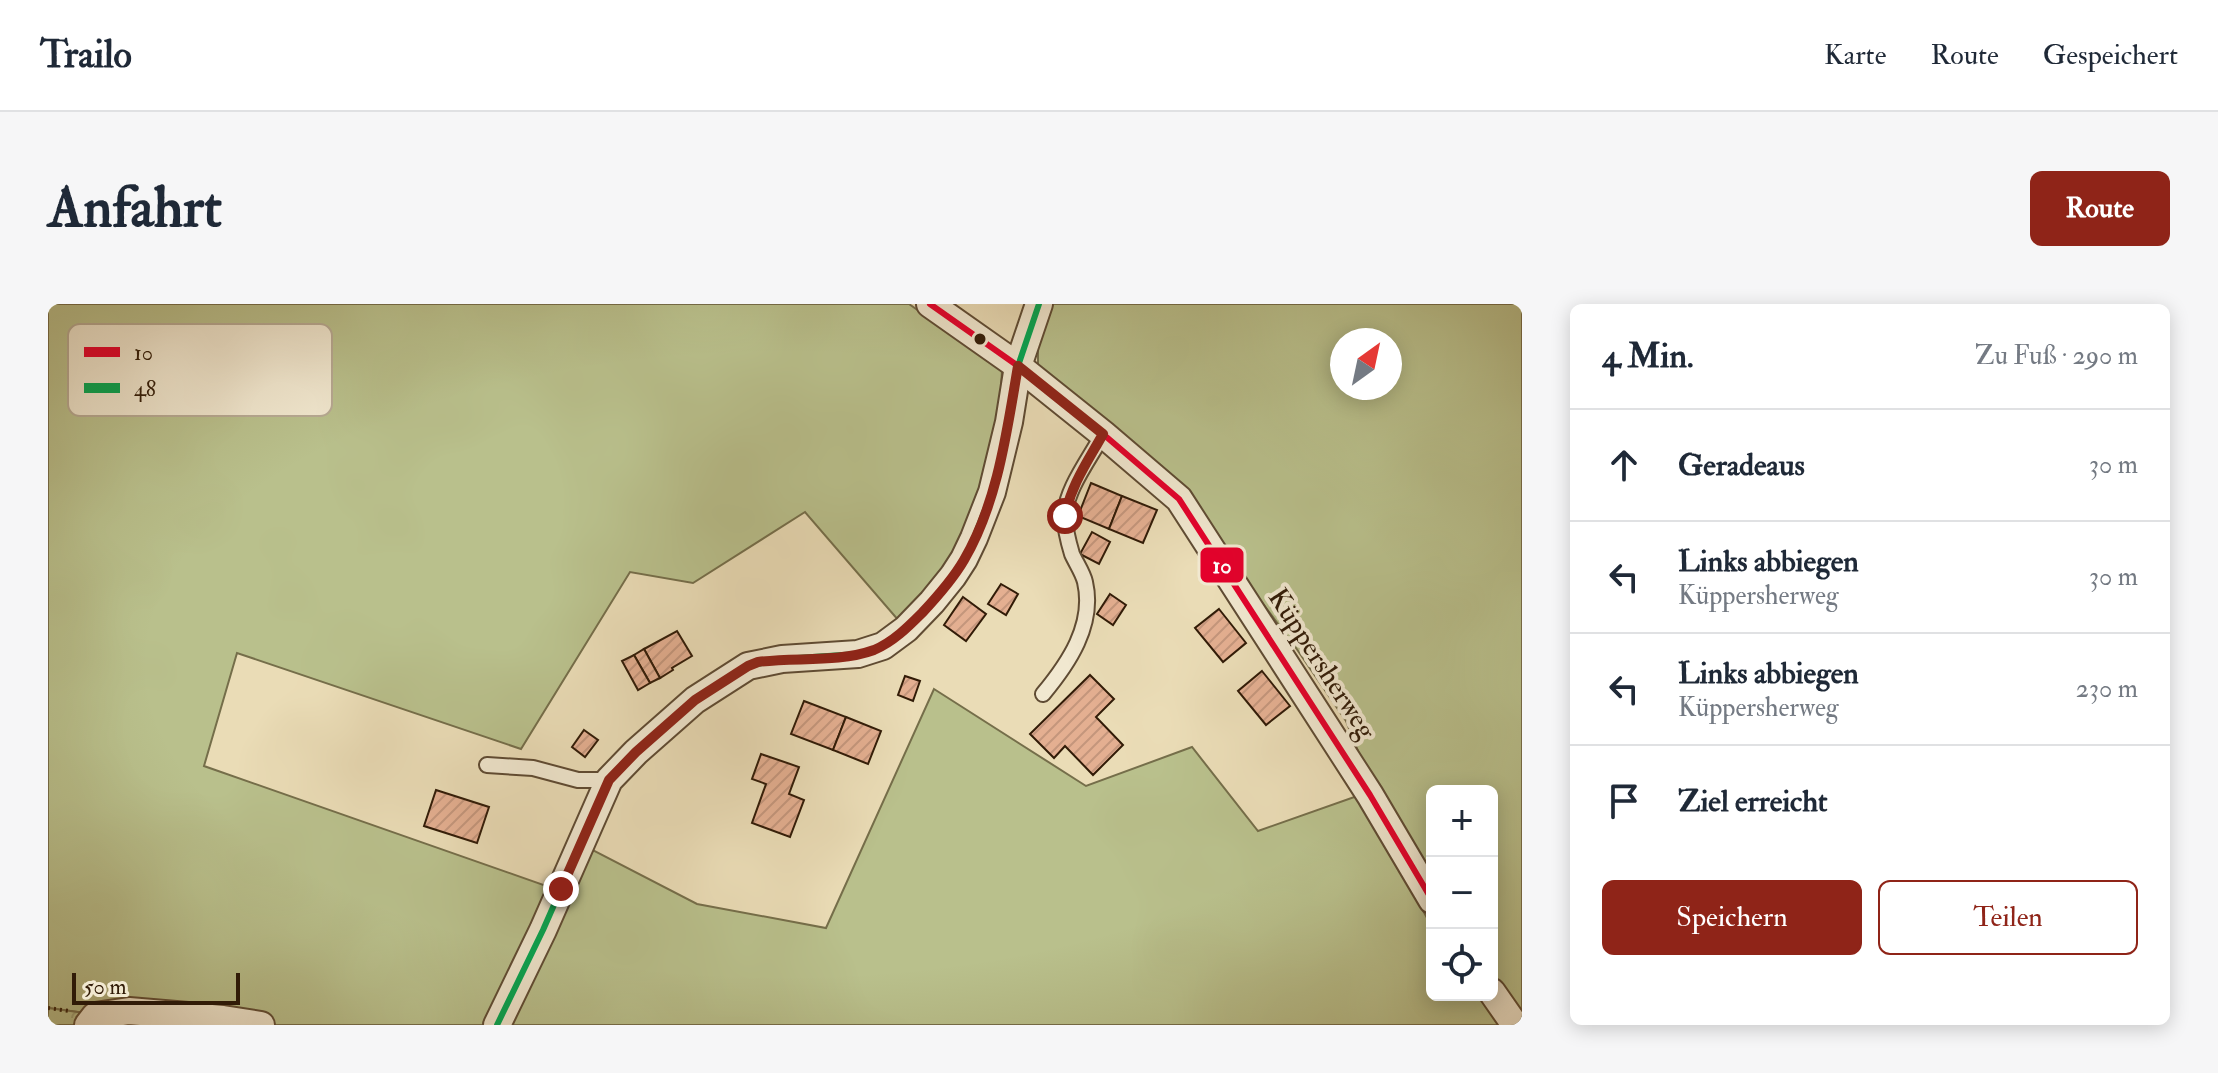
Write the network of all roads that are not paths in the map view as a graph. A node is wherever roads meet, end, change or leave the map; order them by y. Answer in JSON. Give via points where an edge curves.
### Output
{"nodes":[{"id":1,"x":930,"y":304,"type":"edge"},
{"id":2,"x":1039,"y":304,"type":"edge"},
{"id":3,"x":1018,"y":366,"type":"junction"},
{"id":4,"x":1103,"y":434,"type":"junction"},
{"id":5,"x":1043,"y":694,"type":"dead end"},
{"id":6,"x":487,"y":765,"type":"dead end"},
{"id":7,"x":609,"y":780,"type":"junction"},
{"id":8,"x":1426,"y":890,"type":"edge"},
{"id":9,"x":1498,"y":1001,"type":"edge"},
{"id":10,"x":88,"y":1025,"type":"edge"},
{"id":11,"x":261,"y":1025,"type":"edge"},
{"id":12,"x":497,"y":1025,"type":"edge"},
{"id":13,"x":1515,"y":1025,"type":"edge"}],
"edges":[{"from":1,"to":3,"type":"street","name":"Küppersherweg"},
{"from":2,"to":3,"type":"street"},
{"from":3,"to":4,"type":"street","name":"Küppersherweg"},
{"from":3,"to":7,"type":"street","via":[[992,492],[974,538],[953,576],[906,629],[883,646],[858,654],[748,666],[695,700]]},
{"from":4,"to":5,"type":"lane","via":[[1079,475],[1065,516],[1071,551],[1085,582],[1086,613],[1079,640]]},
{"from":4,"to":8,"type":"street","name":"Küppersherweg","via":[[1179,499]]},
{"from":6,"to":7,"type":"lane"},
{"from":7,"to":12,"type":"street"},
{"from":9,"to":13,"type":"street"},
{"from":10,"to":11,"type":"street","via":[[95,1016],[129,1011]]}]}
